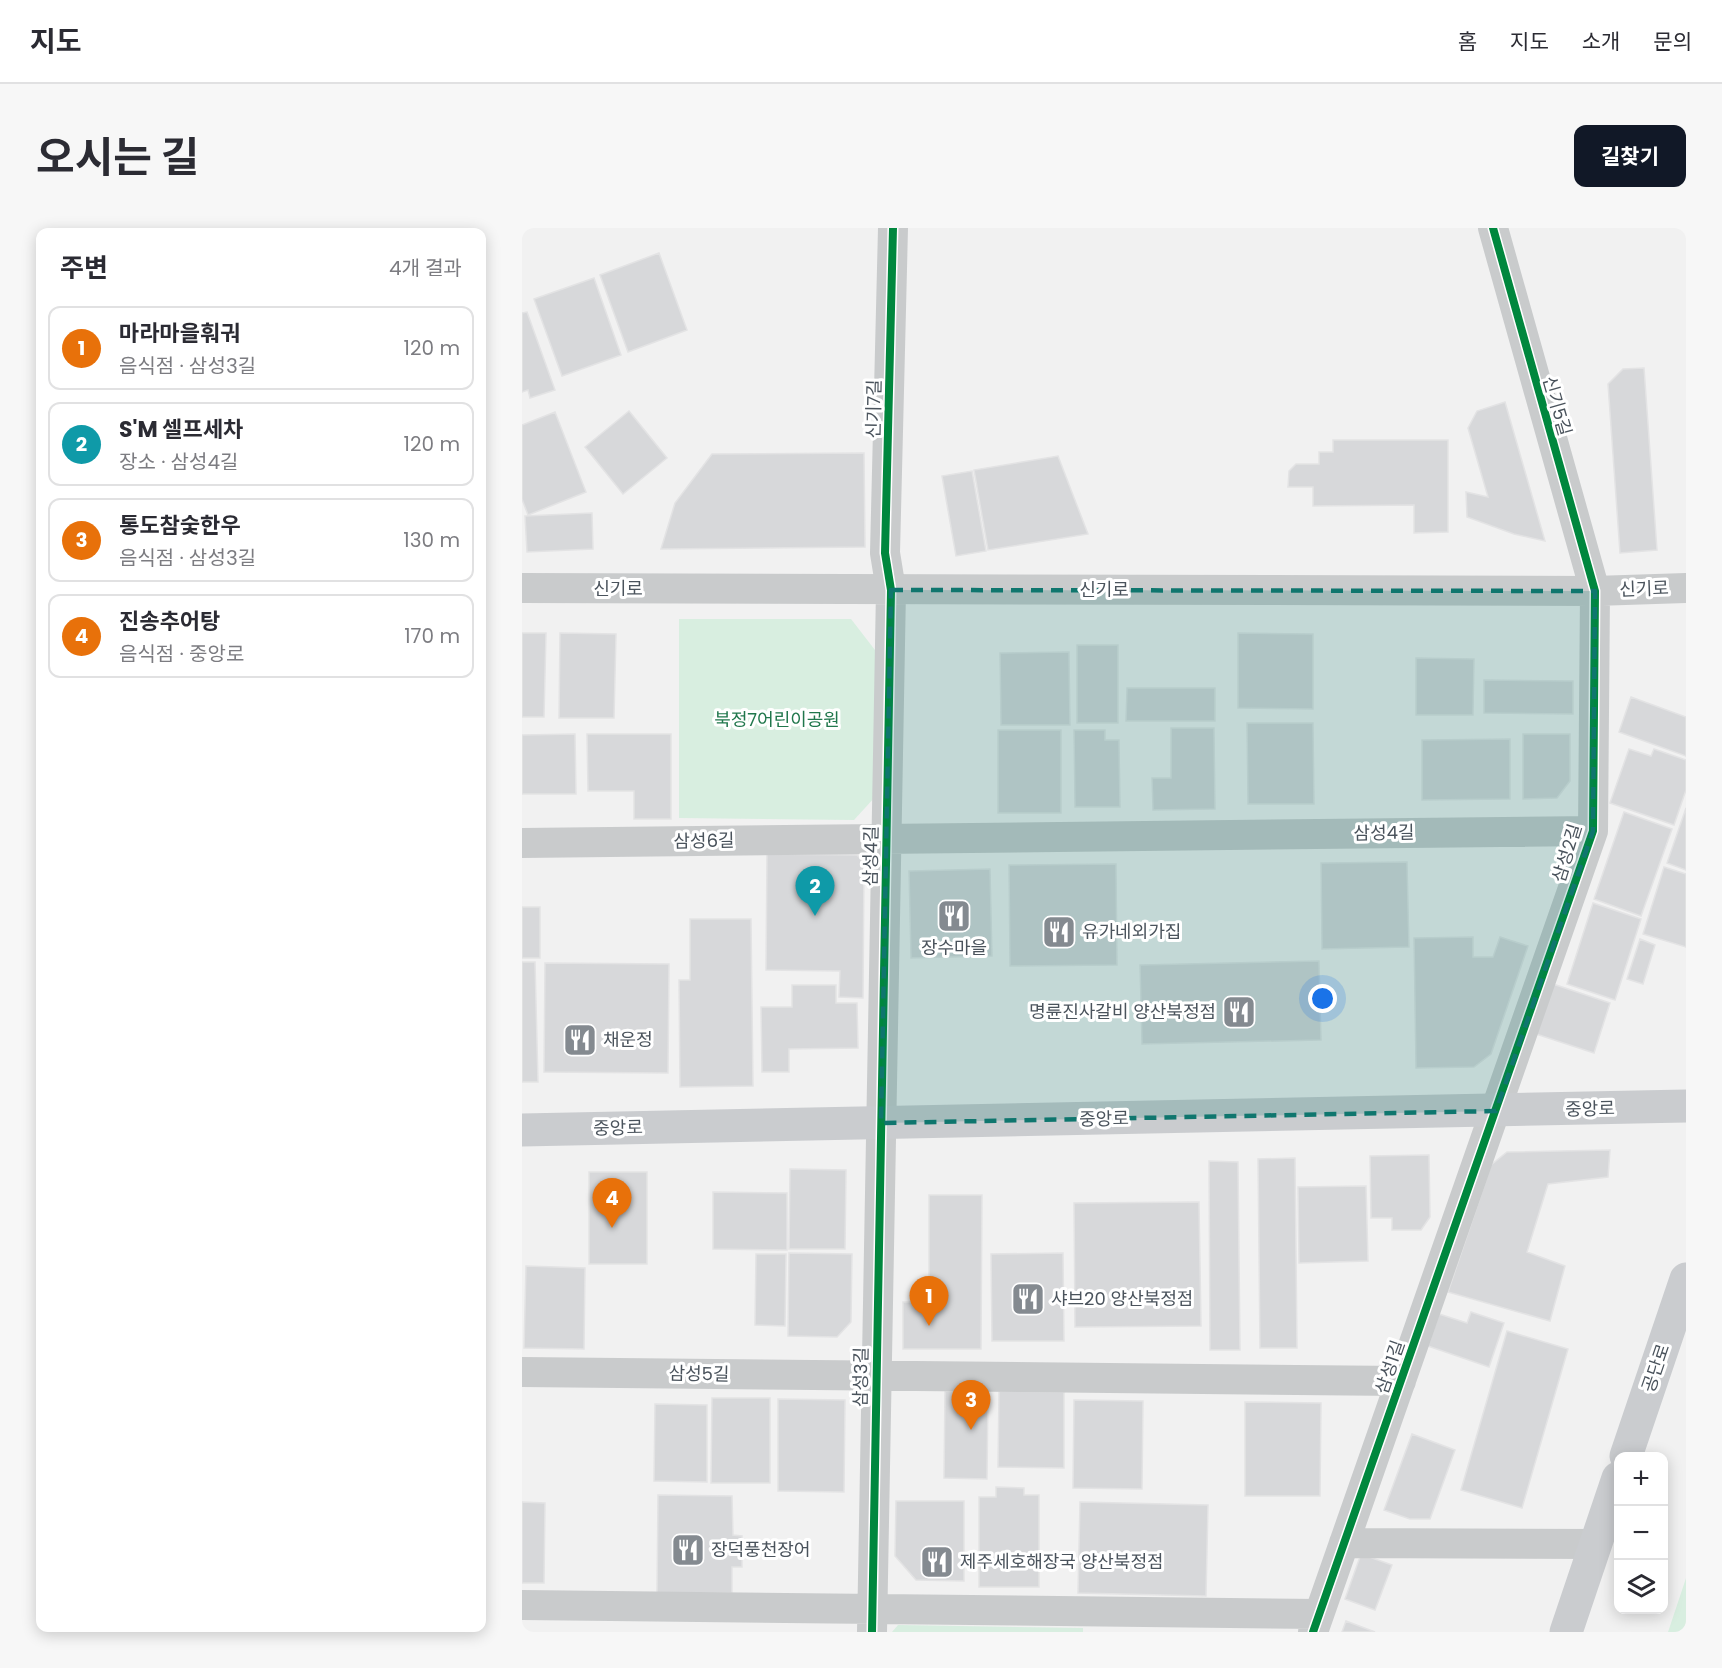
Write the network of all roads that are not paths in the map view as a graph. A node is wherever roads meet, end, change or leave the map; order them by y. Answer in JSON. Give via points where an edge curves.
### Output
{"nodes":[{"id":1,"x":893,"y":228,"type":"edge"},
{"id":2,"x":1493,"y":228,"type":"edge"},
{"id":3,"x":522,"y":588,"type":"edge"},
{"id":4,"x":1686,"y":588,"type":"edge"},
{"id":5,"x":891,"y":590,"type":"junction"},
{"id":6,"x":1595,"y":591,"type":"junction"},
{"id":7,"x":1593,"y":831,"type":"junction"},
{"id":8,"x":887,"y":838,"type":"junction"},
{"id":9,"x":522,"y":843,"type":"edge"},
{"id":10,"x":1686,"y":1106,"type":"edge"},
{"id":11,"x":1496,"y":1111,"type":"junction"},
{"id":12,"x":881,"y":1123,"type":"junction"},
{"id":13,"x":522,"y":1130,"type":"edge"},
{"id":14,"x":1686,"y":1279,"type":"edge"},
{"id":15,"x":522,"y":1372,"type":"edge"},
{"id":16,"x":876,"y":1376,"type":"junction"},
{"id":17,"x":1401,"y":1381,"type":"junction"},
{"id":18,"x":1627,"y":1452,"type":"edge"},
{"id":19,"x":1614,"y":1490,"type":"edge"},
{"id":20,"x":1344,"y":1543,"type":"junction"},
{"id":21,"x":1596,"y":1544,"type":"junction"},
{"id":22,"x":522,"y":1605,"type":"edge"},
{"id":23,"x":872,"y":1621,"type":"edge"},
{"id":24,"x":1316,"y":1623,"type":"edge"},
{"id":25,"x":1566,"y":1632,"type":"edge"}],
"edges":[{"from":1,"to":5,"type":"street","name":"신기7길","via":[[885,553]]},
{"from":2,"to":6,"type":"street","name":"신기5길"},
{"from":3,"to":5,"type":"street","name":"신기로"},
{"from":4,"to":6,"type":"street","name":"신기로"},
{"from":5,"to":6,"type":"street","name":"신기로"},
{"from":5,"to":8,"type":"street","name":"삼성4길"},
{"from":6,"to":7,"type":"street","name":"삼성2길"},
{"from":7,"to":8,"type":"street","name":"삼성4길"},
{"from":7,"to":11,"type":"street","name":"삼성2길"},
{"from":8,"to":9,"type":"street","name":"삼성6길"},
{"from":8,"to":12,"type":"street","name":"삼성4길"},
{"from":10,"to":11,"type":"street","name":"중앙로"},
{"from":11,"to":12,"type":"street","name":"중앙로"},
{"from":11,"to":17,"type":"street","name":"삼성1길"},
{"from":12,"to":13,"type":"street","name":"중앙로"},
{"from":12,"to":16,"type":"street","name":"삼성3길"},
{"from":14,"to":18,"type":"street","name":"공단로"},
{"from":15,"to":16,"type":"street","name":"삼성5길"},
{"from":16,"to":17,"type":"street","name":"삼성3길"},
{"from":16,"to":23,"type":"street","name":"삼성3길"},
{"from":17,"to":20,"type":"street","name":"삼성1길"},
{"from":19,"to":21,"type":"street"},
{"from":20,"to":21,"type":"street"},
{"from":20,"to":24,"type":"street","name":"삼성1길"},
{"from":21,"to":25,"type":"street"},
{"from":22,"to":23,"type":"street"},
{"from":23,"to":24,"type":"street"}]}
